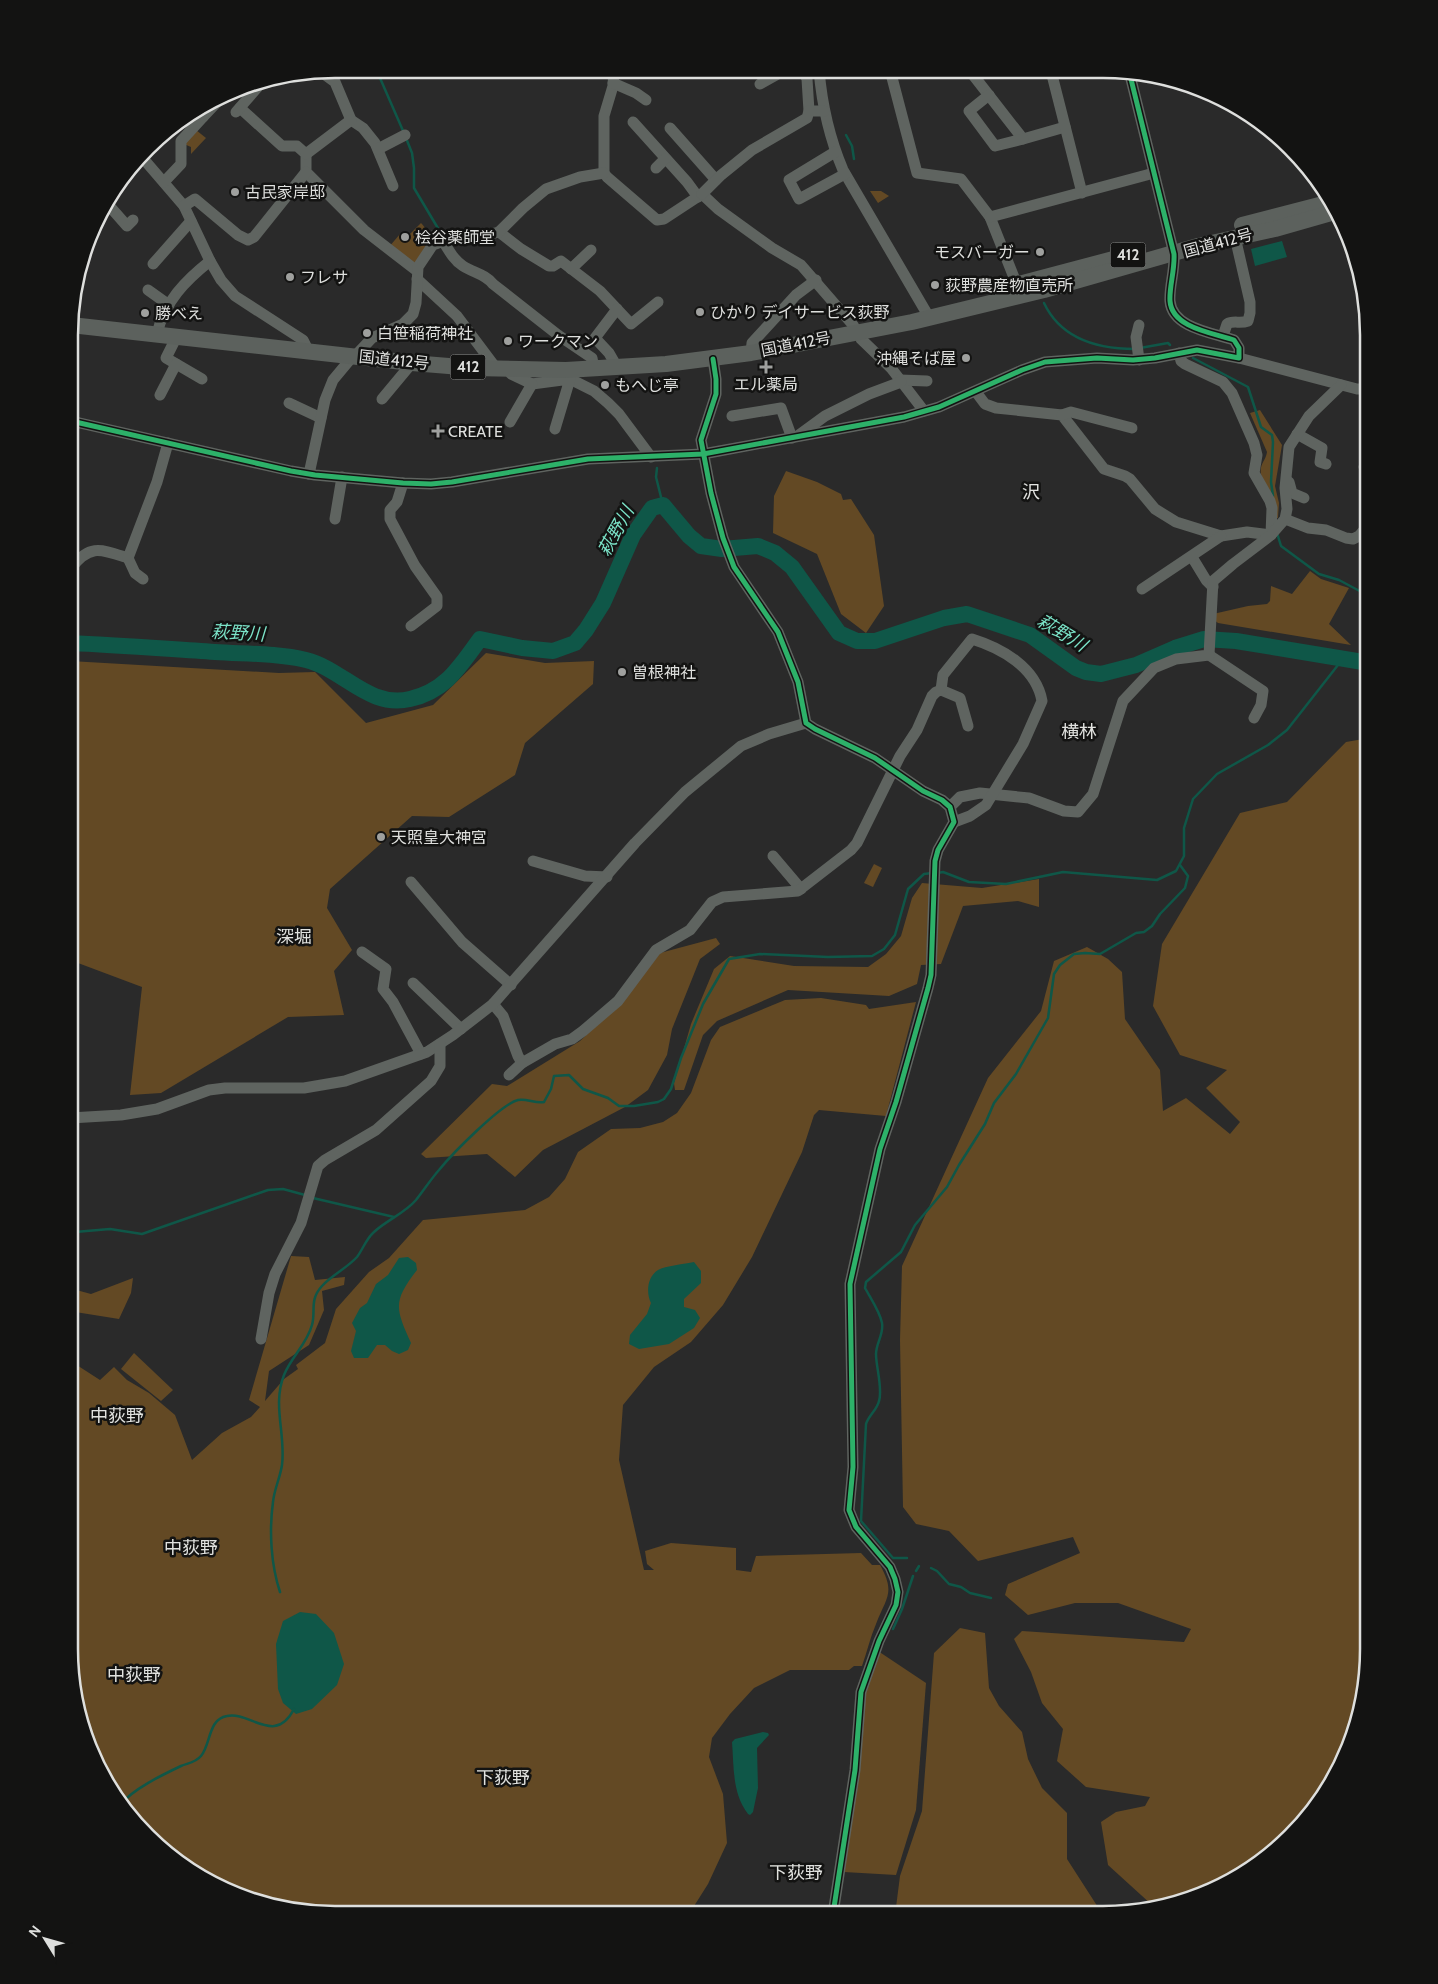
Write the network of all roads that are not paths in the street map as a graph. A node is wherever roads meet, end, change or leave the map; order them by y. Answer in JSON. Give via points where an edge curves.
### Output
{"nodes":[{"id":1,"x":330,"y":78,"type":"edge"},
{"id":2,"x":613,"y":78,"type":"edge"},
{"id":3,"x":769,"y":78,"type":"edge"},
{"id":4,"x":807,"y":78,"type":"edge"},
{"id":5,"x":820,"y":78,"type":"edge"},
{"id":6,"x":892,"y":78,"type":"edge"},
{"id":7,"x":976,"y":78,"type":"edge"},
{"id":8,"x":1053,"y":78,"type":"edge"},
{"id":9,"x":1131,"y":79,"type":"edge"},
{"id":10,"x":613,"y":83,"type":"junction"},
{"id":11,"x":760,"y":84,"type":"dead end"},
{"id":12,"x":252,"y":91,"type":"edge"},
{"id":13,"x":989,"y":95,"type":"junction"},
{"id":14,"x":646,"y":100,"type":"dead end"},
{"id":15,"x":809,"y":111,"type":"junction"},
{"id":16,"x":824,"y":111,"type":"junction"},
{"id":17,"x":199,"y":116,"type":"edge"},
{"id":18,"x":351,"y":120,"type":"junction"},
{"id":19,"x":633,"y":122,"type":"dead end"},
{"id":20,"x":670,"y":128,"type":"dead end"},
{"id":21,"x":1066,"y":128,"type":"junction"},
{"id":22,"x":405,"y":134,"type":"dead end"},
{"id":23,"x":1024,"y":139,"type":"junction"},
{"id":24,"x":378,"y":148,"type":"junction"},
{"id":25,"x":835,"y":152,"type":"junction"},
{"id":26,"x":306,"y":154,"type":"junction"},
{"id":27,"x":666,"y":159,"type":"junction"},
{"id":28,"x":145,"y":161,"type":"edge"},
{"id":29,"x":656,"y":168,"type":"dead end"},
{"id":30,"x":306,"y":172,"type":"junction"},
{"id":31,"x":604,"y":173,"type":"junction"},
{"id":32,"x":1154,"y":173,"type":"junction"},
{"id":33,"x":845,"y":174,"type":"junction"},
{"id":34,"x":716,"y":180,"type":"junction"},
{"id":35,"x":164,"y":182,"type":"junction"},
{"id":36,"x":393,"y":186,"type":"dead end"},
{"id":37,"x":1082,"y":193,"type":"junction"},
{"id":38,"x":700,"y":196,"type":"junction"},
{"id":39,"x":1325,"y":204,"type":"edge"},
{"id":40,"x":184,"y":206,"type":"junction"},
{"id":41,"x":111,"y":208,"type":"edge"},
{"id":42,"x":1330,"y":213,"type":"edge"},
{"id":43,"x":990,"y":217,"type":"junction"},
{"id":44,"x":191,"y":221,"type":"junction"},
{"id":45,"x":127,"y":225,"type":"dead end"},
{"id":46,"x":499,"y":232,"type":"junction"},
{"id":47,"x":1235,"y":237,"type":"junction"},
{"id":48,"x":436,"y":241,"type":"junction"},
{"id":49,"x":1173,"y":249,"type":"junction"},
{"id":50,"x":591,"y":250,"type":"dead end"},
{"id":51,"x":155,"y":258,"type":"dead end"},
{"id":52,"x":210,"y":261,"type":"junction"},
{"id":53,"x":571,"y":269,"type":"junction"},
{"id":54,"x":417,"y":275,"type":"junction"},
{"id":55,"x":816,"y":280,"type":"junction"},
{"id":56,"x":1018,"y":285,"type":"junction"},
{"id":57,"x":148,"y":290,"type":"dead end"},
{"id":58,"x":658,"y":302,"type":"dead end"},
{"id":59,"x":169,"y":305,"type":"junction"},
{"id":60,"x":617,"y":309,"type":"junction"},
{"id":61,"x":926,"y":313,"type":"junction"},
{"id":62,"x":1139,"y":325,"type":"dead end"},
{"id":63,"x":78,"y":327,"type":"edge"},
{"id":64,"x":860,"y":331,"type":"junction"},
{"id":65,"x":157,"y":334,"type":"junction"},
{"id":66,"x":177,"y":336,"type":"junction"},
{"id":67,"x":1223,"y":336,"type":"junction"},
{"id":68,"x":308,"y":350,"type":"junction"},
{"id":69,"x":751,"y":353,"type":"junction"},
{"id":70,"x":1179,"y":354,"type":"junction"},
{"id":71,"x":353,"y":356,"type":"junction"},
{"id":72,"x":1239,"y":358,"type":"junction"},
{"id":73,"x":713,"y":359,"type":"junction"},
{"id":74,"x":1139,"y":360,"type":"junction"},
{"id":75,"x":412,"y":363,"type":"junction"},
{"id":76,"x":176,"y":364,"type":"junction"},
{"id":77,"x":617,"y":367,"type":"junction"},
{"id":78,"x":503,"y":368,"type":"junction"},
{"id":79,"x":594,"y":369,"type":"junction"},
{"id":80,"x":568,"y":374,"type":"junction"},
{"id":81,"x":202,"y":379,"type":"dead end"},
{"id":82,"x":900,"y":381,"type":"junction"},
{"id":83,"x":927,"y":381,"type":"dead end"},
{"id":84,"x":532,"y":384,"type":"junction"},
{"id":85,"x":1341,"y":385,"type":"junction"},
{"id":86,"x":1360,"y":389,"type":"edge"},
{"id":87,"x":159,"y":391,"type":"dead end"},
{"id":88,"x":976,"y":392,"type":"junction"},
{"id":89,"x":382,"y":399,"type":"dead end"},
{"id":90,"x":289,"y":403,"type":"dead end"},
{"id":91,"x":924,"y":411,"type":"junction"},
{"id":92,"x":1062,"y":414,"type":"junction"},
{"id":93,"x":732,"y":416,"type":"dead end"},
{"id":94,"x":322,"y":418,"type":"junction"},
{"id":95,"x":510,"y":422,"type":"dead end"},
{"id":96,"x":78,"y":423,"type":"edge"},
{"id":97,"x":1132,"y":428,"type":"dead end"},
{"id":98,"x":555,"y":429,"type":"dead end"},
{"id":99,"x":1296,"y":434,"type":"junction"},
{"id":100,"x":795,"y":437,"type":"junction"},
{"id":101,"x":168,"y":443,"type":"junction"},
{"id":102,"x":703,"y":454,"type":"junction"},
{"id":103,"x":651,"y":457,"type":"junction"},
{"id":104,"x":1320,"y":462,"type":"dead end"},
{"id":105,"x":309,"y":474,"type":"junction"},
{"id":106,"x":1286,"y":476,"type":"junction"},
{"id":107,"x":342,"y":477,"type":"junction"},
{"id":108,"x":403,"y":482,"type":"junction"},
{"id":109,"x":1304,"y":498,"type":"dead end"},
{"id":110,"x":335,"y":519,"type":"dead end"},
{"id":111,"x":1285,"y":519,"type":"junction"},
{"id":112,"x":1273,"y":533,"type":"junction"},
{"id":113,"x":1360,"y":535,"type":"edge"},
{"id":114,"x":1221,"y":536,"type":"junction"},
{"id":115,"x":1192,"y":556,"type":"junction"},
{"id":116,"x":128,"y":558,"type":"junction"},
{"id":117,"x":78,"y":561,"type":"edge"},
{"id":118,"x":143,"y":579,"type":"dead end"},
{"id":119,"x":1213,"y":587,"type":"junction"},
{"id":120,"x":1142,"y":589,"type":"dead end"},
{"id":121,"x":411,"y":626,"type":"dead end"},
{"id":122,"x":1209,"y":652,"type":"junction"},
{"id":123,"x":941,"y":690,"type":"junction"},
{"id":124,"x":1254,"y":718,"type":"dead end"},
{"id":125,"x":806,"y":722,"type":"junction"},
{"id":126,"x":968,"y":726,"type":"dead end"},
{"id":127,"x":894,"y":770,"type":"junction"},
{"id":128,"x":993,"y":794,"type":"junction"},
{"id":129,"x":950,"y":807,"type":"junction"},
{"id":130,"x":954,"y":822,"type":"junction"},
{"id":131,"x":773,"y":856,"type":"dead end"},
{"id":132,"x":533,"y":861,"type":"dead end"},
{"id":133,"x":606,"y":877,"type":"junction"},
{"id":134,"x":410,"y":882,"type":"dead end"},
{"id":135,"x":801,"y":889,"type":"junction"},
{"id":136,"x":362,"y":952,"type":"dead end"},
{"id":137,"x":413,"y":984,"type":"dead end"},
{"id":138,"x":510,"y":984,"type":"junction"},
{"id":139,"x":493,"y":1004,"type":"junction"},
{"id":140,"x":461,"y":1029,"type":"junction"},
{"id":141,"x":440,"y":1044,"type":"junction"},
{"id":142,"x":421,"y":1054,"type":"junction"},
{"id":143,"x":522,"y":1063,"type":"junction"},
{"id":144,"x":509,"y":1075,"type":"dead end"},
{"id":145,"x":78,"y":1118,"type":"edge"},
{"id":146,"x":261,"y":1338,"type":"dead end"},
{"id":147,"x":834,"y":1906,"type":"edge"}],
"edges":[{"from":1,"to":18,"type":"street","via":[[335,82]]},
{"from":2,"to":10,"type":"street"},
{"from":3,"to":11,"type":"street"},
{"from":4,"to":15,"type":"street"},
{"from":5,"to":16,"type":"street"},
{"from":6,"to":43,"type":"street","via":[[917,173],[961,178]]},
{"from":7,"to":13,"type":"street"},
{"from":8,"to":21,"type":"street"},
{"from":9,"to":32,"type":"street"},
{"from":10,"to":14,"type":"street"},
{"from":10,"to":31,"type":"street","via":[[604,116]]},
{"from":12,"to":26,"type":"street","via":[[237,111],[271,140],[282,146],[297,146]]},
{"from":13,"to":23,"type":"street"},
{"from":13,"to":23,"type":"street","via":[[969,111],[995,146]]},
{"from":15,"to":16,"type":"street"},
{"from":15,"to":34,"type":"street","via":[[807,118],[752,150]]},
{"from":16,"to":25,"type":"street"},
{"from":17,"to":35,"type":"street","via":[[181,141],[185,151],[181,164]]},
{"from":18,"to":24,"type":"street","via":[[363,128]]},
{"from":18,"to":26,"type":"street"},
{"from":19,"to":27,"type":"street"},
{"from":20,"to":34,"type":"street"},
{"from":21,"to":23,"type":"street"},
{"from":21,"to":37,"type":"street"},
{"from":22,"to":24,"type":"street"},
{"from":24,"to":36,"type":"street"},
{"from":25,"to":33,"type":"street"},
{"from":25,"to":33,"type":"street","via":[[789,180],[800,199]]},
{"from":26,"to":30,"type":"street"},
{"from":27,"to":29,"type":"street"},
{"from":27,"to":38,"type":"street"},
{"from":28,"to":35,"type":"street"},
{"from":30,"to":40,"type":"street","via":[[254,237],[248,240],[195,199]]},
{"from":30,"to":54,"type":"street","via":[[364,230]]},
{"from":31,"to":38,"type":"street","via":[[657,220],[664,219]]},
{"from":31,"to":46,"type":"street","via":[[546,188]]},
{"from":32,"to":37,"type":"street"},
{"from":32,"to":49,"type":"street"},
{"from":33,"to":61,"type":"street"},
{"from":34,"to":38,"type":"street"},
{"from":35,"to":40,"type":"street"},
{"from":37,"to":43,"type":"street"},
{"from":38,"to":55,"type":"street","via":[[801,265]]},
{"from":39,"to":49,"type":"highway","name":"国道412号","number":"412"},
{"from":40,"to":44,"type":"street"},
{"from":41,"to":45,"type":"street"},
{"from":42,"to":47,"type":"highway","name":"国道412号","number":"412"},
{"from":43,"to":56,"type":"street"},
{"from":44,"to":51,"type":"street"},
{"from":44,"to":52,"type":"street"},
{"from":46,"to":48,"type":"street","via":[[461,234]]},
{"from":46,"to":53,"type":"street","via":[[549,266],[561,261]]},
{"from":47,"to":49,"type":"highway","name":"国道412号","number":"412"},
{"from":47,"to":67,"type":"street","via":[[1250,313],[1248,321],[1227,324]]},
{"from":48,"to":54,"type":"street","via":[[418,267]]},
{"from":48,"to":79,"type":"street","via":[[464,267],[488,278],[592,358]]},
{"from":49,"to":56,"type":"highway","name":"国道412号","number":"412"},
{"from":49,"to":61,"type":"highway","name":"国道412号","number":"412","via":[[1044,290]]},
{"from":49,"to":67,"type":"street","via":[[1172,311],[1186,324]]},
{"from":50,"to":53,"type":"street"},
{"from":52,"to":59,"type":"street","via":[[184,283]]},
{"from":52,"to":68,"type":"street","via":[[235,296],[302,340]]},
{"from":53,"to":60,"type":"street"},
{"from":54,"to":71,"type":"street","via":[[415,309],[410,318],[372,338]]},
{"from":54,"to":78,"type":"street"},
{"from":55,"to":64,"type":"street"},
{"from":55,"to":69,"type":"street","via":[[796,295],[752,343]]},
{"from":56,"to":61,"type":"highway","name":"国道412号","number":"412"},
{"from":57,"to":59,"type":"street"},
{"from":58,"to":60,"type":"street","via":[[632,326]]},
{"from":59,"to":65,"type":"street"},
{"from":60,"to":77,"type":"street","via":[[595,338]]},
{"from":61,"to":64,"type":"highway","name":"国道412号","number":"412"},
{"from":62,"to":74,"type":"street","via":[[1136,337]]},
{"from":63,"to":65,"type":"highway","name":"国道412号","number":"412"},
{"from":64,"to":69,"type":"highway","name":"国道412号","number":"412"},
{"from":64,"to":82,"type":"street"},
{"from":65,"to":66,"type":"highway","name":"国道412号","number":"412"},
{"from":66,"to":68,"type":"highway","name":"国道412号","number":"412"},
{"from":66,"to":76,"type":"street","via":[[166,358]]},
{"from":67,"to":72,"type":"street","via":[[1234,340],[1239,348]]},
{"from":68,"to":71,"type":"highway","name":"国道412号","number":"412"},
{"from":69,"to":73,"type":"highway","name":"国道412号","number":"412"},
{"from":70,"to":72,"type":"street","via":[[1198,350]]},
{"from":70,"to":74,"type":"street"},
{"from":70,"to":112,"type":"street","via":[[1184,364],[1223,382],[1232,393],[1254,443],[1254,473],[1270,501]]},
{"from":71,"to":75,"type":"highway","name":"国道412号","number":"412"},
{"from":71,"to":94,"type":"street","via":[[333,380]]},
{"from":72,"to":85,"type":"street"},
{"from":73,"to":77,"type":"highway","name":"国道412号","number":"412"},
{"from":73,"to":102,"type":"street","via":[[715,412],[703,430]]},
{"from":74,"to":88,"type":"street","via":[[1097,358],[1045,362]]},
{"from":75,"to":78,"type":"highway","name":"国道412号","number":"412"},
{"from":75,"to":89,"type":"street"},
{"from":76,"to":81,"type":"street"},
{"from":76,"to":87,"type":"street"},
{"from":77,"to":79,"type":"highway","name":"国道412号","number":"412"},
{"from":78,"to":80,"type":"highway","name":"国道412号","number":"412"},
{"from":78,"to":84,"type":"street"},
{"from":79,"to":80,"type":"highway","name":"国道412号","number":"412"},
{"from":80,"to":84,"type":"street"},
{"from":80,"to":98,"type":"street"},
{"from":80,"to":103,"type":"street","via":[[594,391],[619,414]]},
{"from":82,"to":83,"type":"street"},
{"from":82,"to":91,"type":"street"},
{"from":82,"to":100,"type":"street","via":[[825,416]]},
{"from":84,"to":95,"type":"street"},
{"from":85,"to":86,"type":"street"},
{"from":85,"to":99,"type":"street","via":[[1309,416]]},
{"from":88,"to":91,"type":"street"},
{"from":88,"to":92,"type":"street","via":[[985,404],[1011,413]]},
{"from":90,"to":94,"type":"street"},
{"from":91,"to":100,"type":"street"},
{"from":92,"to":97,"type":"street","via":[[1094,414]]},
{"from":92,"to":114,"type":"street","via":[[1104,469],[1125,476],[1155,509],[1176,522]]},
{"from":93,"to":100,"type":"street","via":[[781,408]]},
{"from":94,"to":105,"type":"street"},
{"from":96,"to":101,"type":"street"},
{"from":99,"to":104,"type":"street","via":[[1322,448]]},
{"from":99,"to":106,"type":"street","via":[[1290,448]]},
{"from":100,"to":102,"type":"street"},
{"from":101,"to":105,"type":"street"},
{"from":101,"to":116,"type":"street"},
{"from":102,"to":103,"type":"street"},
{"from":102,"to":125,"type":"street","via":[[729,555],[778,632],[798,682]]},
{"from":103,"to":108,"type":"street","via":[[588,459],[452,482]]},
{"from":105,"to":107,"type":"street"},
{"from":106,"to":109,"type":"street","via":[[1292,493]]},
{"from":106,"to":111,"type":"street"},
{"from":107,"to":108,"type":"street"},
{"from":107,"to":110,"type":"street"},
{"from":108,"to":121,"type":"street","via":[[397,502],[390,510],[390,519],[415,566],[438,597],[437,606]]},
{"from":111,"to":112,"type":"street"},
{"from":111,"to":113,"type":"street","via":[[1353,539]]},
{"from":112,"to":114,"type":"street"},
{"from":112,"to":119,"type":"street","via":[[1232,564],[1213,582]]},
{"from":114,"to":115,"type":"street"},
{"from":115,"to":119,"type":"street"},
{"from":115,"to":120,"type":"street"},
{"from":116,"to":117,"type":"street","via":[[97,550],[86,552]]},
{"from":116,"to":118,"type":"street","via":[[135,573]]},
{"from":119,"to":122,"type":"street"},
{"from":122,"to":124,"type":"street","via":[[1263,691]]},
{"from":122,"to":128,"type":"street","via":[[1154,668],[1122,701],[1093,794],[1078,812],[1064,811],[1029,798]]},
{"from":123,"to":126,"type":"street","via":[[960,698]]},
{"from":123,"to":127,"type":"street","via":[[932,696]]},
{"from":123,"to":128,"type":"street","via":[[943,675],[972,639],[993,646],[1027,669],[1041,696],[1041,706],[1023,744]]},
{"from":125,"to":127,"type":"street"},
{"from":125,"to":133,"type":"street","via":[[741,746],[685,792]]},
{"from":127,"to":129,"type":"street"},
{"from":127,"to":135,"type":"street","via":[[857,843]]},
{"from":128,"to":129,"type":"street","via":[[974,793],[960,797]]},
{"from":128,"to":130,"type":"street","via":[[986,805]]},
{"from":129,"to":130,"type":"street"},
{"from":130,"to":147,"type":"street","via":[[938,850],[931,975],[880,1149],[850,1284],[853,1467],[850,1510],[856,1527],[890,1567],[898,1592],[896,1605],[860,1692],[855,1770]]},
{"from":131,"to":135,"type":"street"},
{"from":132,"to":133,"type":"street","via":[[585,876]]},
{"from":133,"to":138,"type":"street"},
{"from":134,"to":138,"type":"street","via":[[462,942]]},
{"from":135,"to":143,"type":"street","via":[[723,897],[712,902],[690,930],[656,950],[618,1001],[583,1031]]},
{"from":136,"to":142,"type":"street","via":[[386,969],[383,989]]},
{"from":137,"to":140,"type":"street"},
{"from":138,"to":139,"type":"street"},
{"from":139,"to":140,"type":"street"},
{"from":139,"to":143,"type":"street","via":[[503,1016]]},
{"from":140,"to":141,"type":"street"},
{"from":141,"to":142,"type":"street"},
{"from":141,"to":146,"type":"street","via":[[440,1066],[431,1081],[376,1130],[318,1166],[301,1222],[275,1274]]},
{"from":142,"to":145,"type":"street","via":[[345,1081],[304,1088],[209,1090],[157,1108],[120,1115]]},
{"from":143,"to":144,"type":"street"}]}
